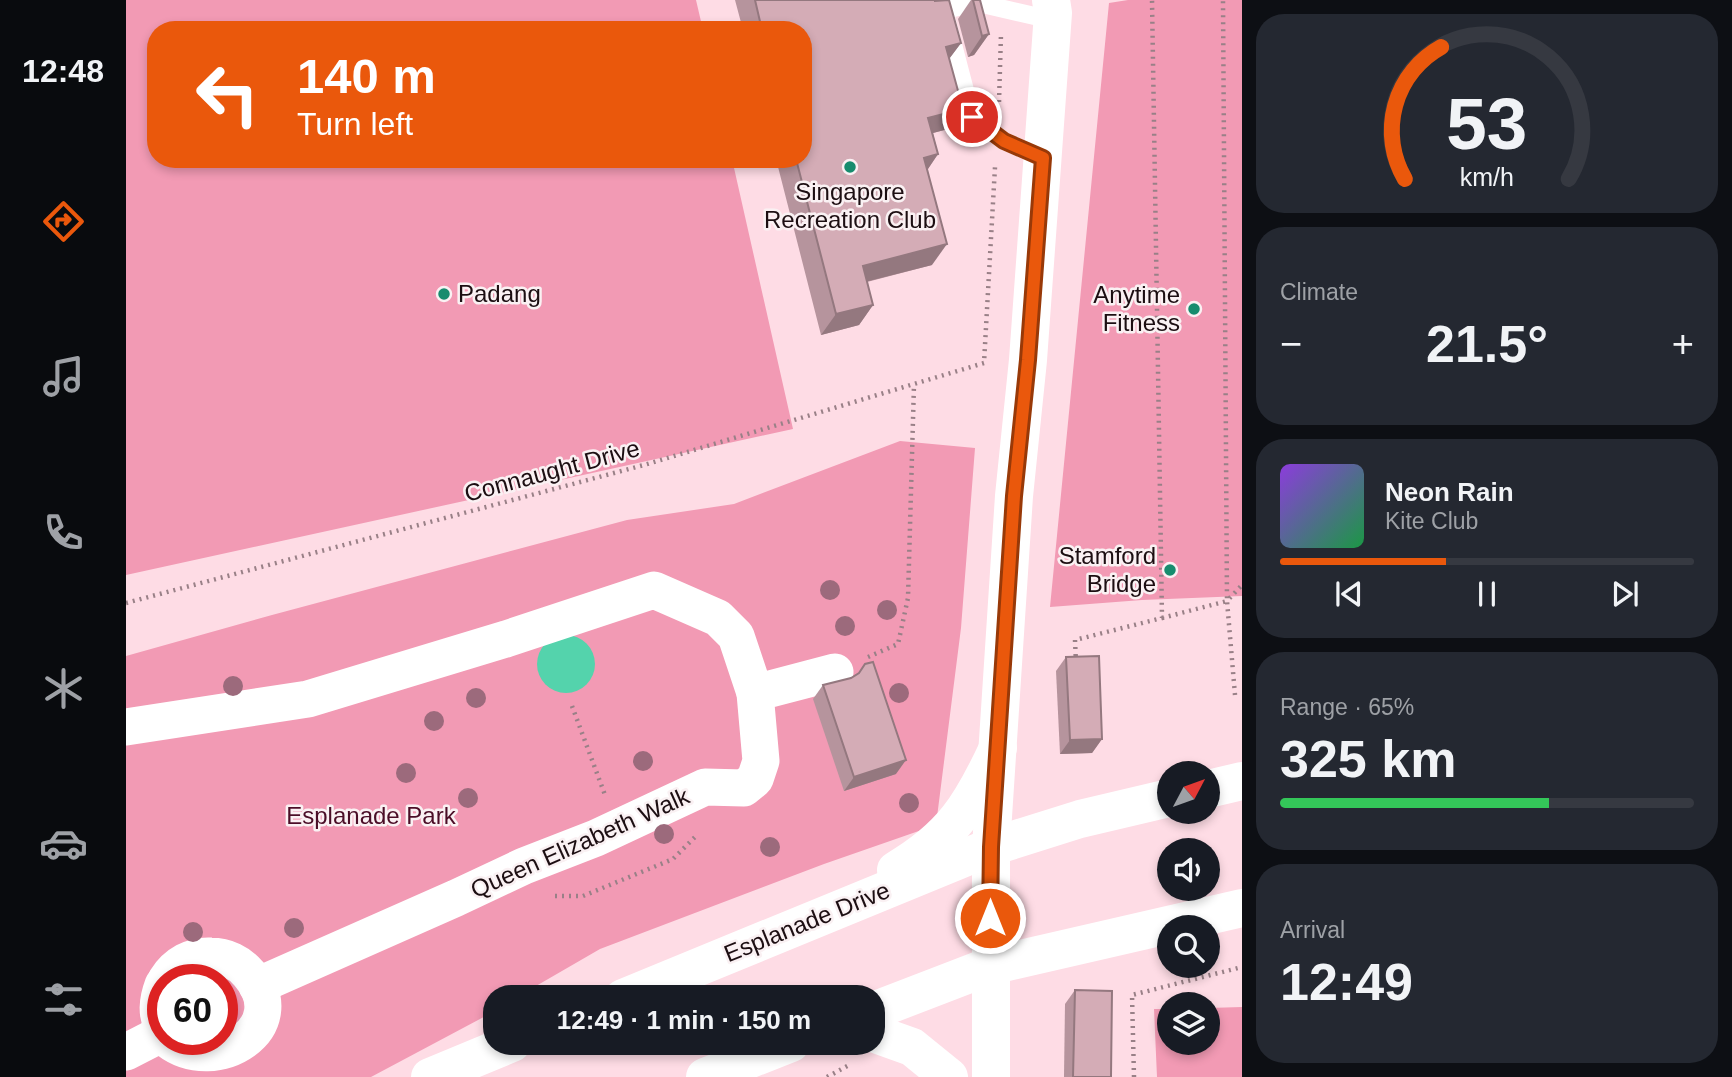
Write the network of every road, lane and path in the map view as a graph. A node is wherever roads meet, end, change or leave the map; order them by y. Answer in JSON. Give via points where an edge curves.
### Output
{"nodes":[{"id":1,"x":1152,"y":0,"type":"edge"},
{"id":2,"x":1223,"y":0,"type":"edge"},
{"id":3,"x":999,"y":7,"type":"junction"},
{"id":4,"x":1054,"y":8,"type":"edge"},
{"id":5,"x":999,"y":106,"type":"dead end"},
{"id":6,"x":1043,"y":158,"type":"junction"},
{"id":7,"x":995,"y":160,"type":"dead end"},
{"id":8,"x":914,"y":384,"type":"junction"},
{"id":9,"x":1242,"y":585,"type":"edge"},
{"id":10,"x":1227,"y":601,"type":"junction"},
{"id":11,"x":126,"y":603,"type":"edge"},
{"id":12,"x":1162,"y":618,"type":"junction"},
{"id":13,"x":1076,"y":671,"type":"edge"},
{"id":14,"x":835,"y":672,"type":"joint"},
{"id":15,"x":755,"y":693,"type":"junction"},
{"id":16,"x":1234,"y":695,"type":"dead end"},
{"id":17,"x":126,"y":727,"type":"edge"},
{"id":18,"x":998,"y":748,"type":"junction"},
{"id":19,"x":1242,"y":781,"type":"edge"},
{"id":20,"x":1220,"y":786,"type":"edge"},
{"id":21,"x":1157,"y":801,"type":"edge"},
{"id":22,"x":991,"y":847,"type":"junction"},
{"id":23,"x":1242,"y":908,"type":"edge"},
{"id":24,"x":807,"y":922,"type":"junction"},
{"id":25,"x":181,"y":964,"type":"edge"},
{"id":26,"x":990,"y":966,"type":"junction"},
{"id":27,"x":1242,"y":967,"type":"edge"},
{"id":28,"x":654,"y":985,"type":"edge"},
{"id":29,"x":257,"y":986,"type":"junction"},
{"id":30,"x":885,"y":1006,"type":"edge"},
{"id":31,"x":885,"y":1037,"type":"edge"},
{"id":32,"x":147,"y":1040,"type":"edge"},
{"id":33,"x":126,"y":1052,"type":"edge"},
{"id":34,"x":238,"y":1052,"type":"edge"},
{"id":35,"x":188,"y":1055,"type":"edge"},
{"id":36,"x":231,"y":1055,"type":"edge"},
{"id":37,"x":483,"y":1055,"type":"edge"},
{"id":38,"x":761,"y":1055,"type":"edge"},
{"id":39,"x":430,"y":1077,"type":"edge"},
{"id":40,"x":705,"y":1077,"type":"edge"},
{"id":41,"x":949,"y":1077,"type":"edge"},
{"id":42,"x":991,"y":1077,"type":"edge"},
{"id":43,"x":1134,"y":1077,"type":"edge"}],
"edges":[{"from":1,"to":12,"type":"path"},
{"from":2,"to":10,"type":"path"},
{"from":3,"to":4,"type":"lane"},
{"from":3,"to":5,"type":"path"},
{"from":3,"to":6,"type":"lane","via":[[978,3],[944,10],[972,117],[1004,141]]},
{"from":4,"to":6,"type":"main road"},
{"from":6,"to":18,"type":"main road"},
{"from":7,"to":8,"type":"path","name":"Connaught Drive","via":[[984,363]]},
{"from":8,"to":11,"type":"path","name":"Connaught Drive","via":[[644,465]]},
{"from":8,"to":14,"type":"path","via":[[908,598],[898,644]]},
{"from":9,"to":10,"type":"path"},
{"from":10,"to":12,"type":"path"},
{"from":10,"to":16,"type":"path"},
{"from":12,"to":13,"type":"path","via":[[1075,640]]},
{"from":14,"to":15,"type":"street"},
{"from":15,"to":17,"type":"street","via":[[736,636],[718,618],[654,590],[308,699]]},
{"from":15,"to":29,"type":"street","name":"Queen Elizabeth Walk","via":[[761,761],[755,779],[744,788],[705,787]]},
{"from":18,"to":22,"type":"main road"},
{"from":18,"to":24,"type":"main road","via":[[978,790],[951,829],[915,858]]},
{"from":19,"to":20,"type":"main road"},
{"from":21,"to":22,"type":"main road","name":"Esplanade Drive"},
{"from":22,"to":24,"type":"main road","name":"Esplanade Drive"},
{"from":22,"to":26,"type":"main road"},
{"from":23,"to":26,"type":"main road"},
{"from":24,"to":28,"type":"main road","name":"Esplanade Drive"},
{"from":25,"to":29,"type":"street","via":[[197,957],[227,958],[241,965]]},
{"from":26,"to":30,"type":"main road"},
{"from":26,"to":42,"type":"main road"},
{"from":27,"to":43,"type":"path","via":[[1132,995]]},
{"from":29,"to":34,"type":"street","via":[[262,1004],[260,1023],[254,1037]]},
{"from":31,"to":41,"type":"main road","via":[[912,1047]]},
{"from":32,"to":33,"type":"street"},
{"from":35,"to":36,"type":"street","via":[[220,1060]]},
{"from":37,"to":39,"type":"main road"},
{"from":38,"to":40,"type":"main road"}]}
